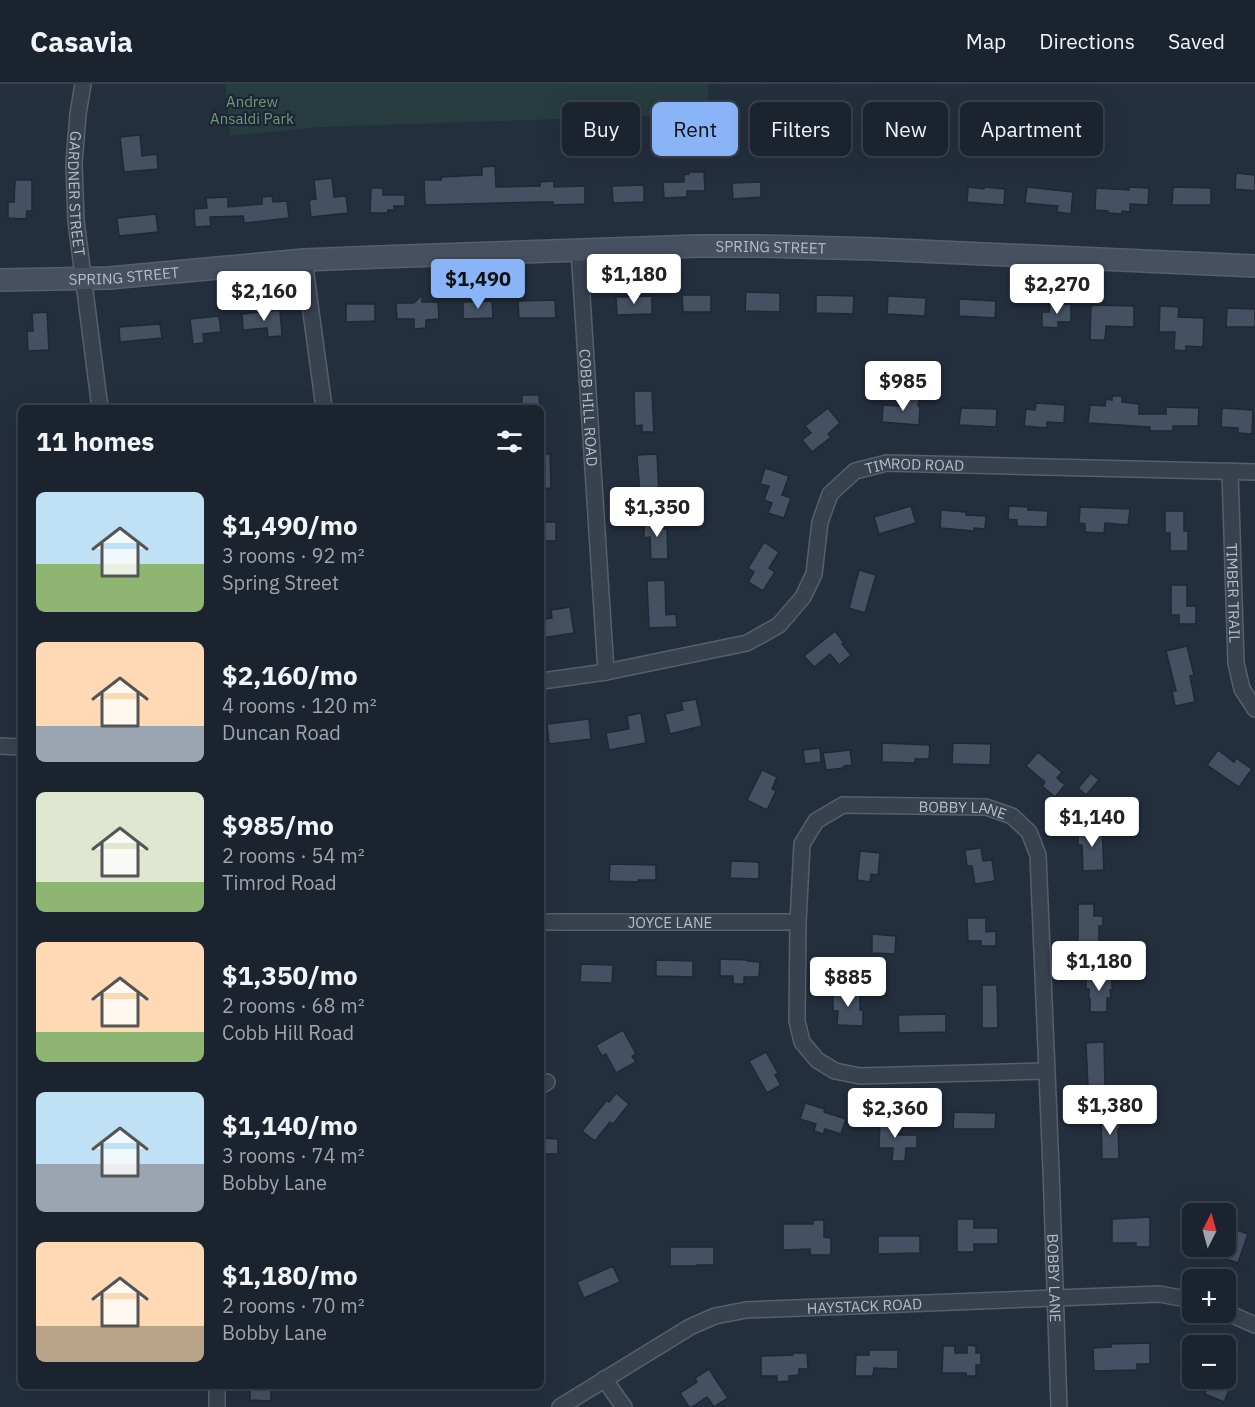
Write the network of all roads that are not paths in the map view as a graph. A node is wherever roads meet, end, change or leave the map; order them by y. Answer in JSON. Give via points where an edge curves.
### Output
{"nodes":[{"id":1,"x":83,"y":84,"type":"edge"},
{"id":2,"x":579,"y":250,"type":"junction"},
{"id":3,"x":304,"y":260,"type":"junction"},
{"id":4,"x":1255,"y":266,"type":"edge"},
{"id":5,"x":83,"y":279,"type":"junction"},
{"id":6,"x":0,"y":280,"type":"edge"},
{"id":7,"x":100,"y":405,"type":"edge"},
{"id":8,"x":324,"y":405,"type":"edge"},
{"id":9,"x":1230,"y":471,"type":"junction"},
{"id":10,"x":1255,"y":472,"type":"edge"},
{"id":11,"x":606,"y":672,"type":"junction"},
{"id":12,"x":544,"y":681,"type":"edge"},
{"id":13,"x":1255,"y":708,"type":"edge"},
{"id":14,"x":0,"y":746,"type":"edge"},
{"id":15,"x":18,"y":747,"type":"edge"},
{"id":16,"x":544,"y":922,"type":"edge"},
{"id":17,"x":798,"y":922,"type":"junction"},
{"id":18,"x":1046,"y":1071,"type":"junction"},
{"id":19,"x":1056,"y":1298,"type":"junction"},
{"id":20,"x":1182,"y":1298,"type":"edge"},
{"id":21,"x":1236,"y":1316,"type":"edge"},
{"id":22,"x":1255,"y":1325,"type":"edge"},
{"id":23,"x":604,"y":1379,"type":"junction"},
{"id":24,"x":217,"y":1389,"type":"edge"},
{"id":25,"x":216,"y":1407,"type":"edge"},
{"id":26,"x":560,"y":1407,"type":"edge"},
{"id":27,"x":624,"y":1407,"type":"edge"},
{"id":28,"x":1059,"y":1407,"type":"edge"}],
"edges":[{"from":1,"to":5,"type":"street","name":"GARDNER STREET","via":[[74,163]]},
{"from":2,"to":3,"type":"street","name":"SPRING STREET"},
{"from":2,"to":4,"type":"street","name":"SPRING STREET","via":[[762,246]]},
{"from":2,"to":11,"type":"street","name":"COBB HILL ROAD"},
{"from":3,"to":5,"type":"street","name":"SPRING STREET"},
{"from":3,"to":8,"type":"street"},
{"from":5,"to":6,"type":"street","name":"SPRING STREET"},
{"from":5,"to":7,"type":"street","name":"GARDNER STREET"},
{"from":9,"to":10,"type":"street","name":"TIMROD ROAD"},
{"from":9,"to":11,"type":"street","name":"TIMROD ROAD","via":[[887,463],[855,471],[830,494],[820,522],[814,574],[803,597],[779,625],[747,643]]},
{"from":9,"to":13,"type":"street","name":"TIMBER TRAIL","via":[[1236,663],[1242,689]]},
{"from":11,"to":12,"type":"street","name":"TIMROD ROAD"},
{"from":14,"to":15,"type":"street"},
{"from":16,"to":17,"type":"street","name":"JOYCE LANE"},
{"from":17,"to":18,"type":"street","name":"BOBBY LANE","via":[[797,1021],[802,1041],[817,1060],[836,1071],[860,1077]]},
{"from":17,"to":18,"type":"street","name":"BOBBY LANE","via":[[802,844],[816,821],[843,806],[986,807],[1012,816],[1029,832],[1038,855]]},
{"from":18,"to":19,"type":"street","name":"BOBBY LANE"},
{"from":19,"to":20,"type":"street","name":"HAYSTACK ROAD","via":[[1159,1294]]},
{"from":19,"to":23,"type":"street","name":"HAYSTACK ROAD","via":[[746,1310],[715,1316],[690,1327]]},
{"from":19,"to":28,"type":"street","name":"BOBBY LANE"},
{"from":21,"to":22,"type":"street"},
{"from":23,"to":26,"type":"street","name":"HAYSTACK ROAD"},
{"from":23,"to":27,"type":"street"},
{"from":24,"to":25,"type":"street"}]}
